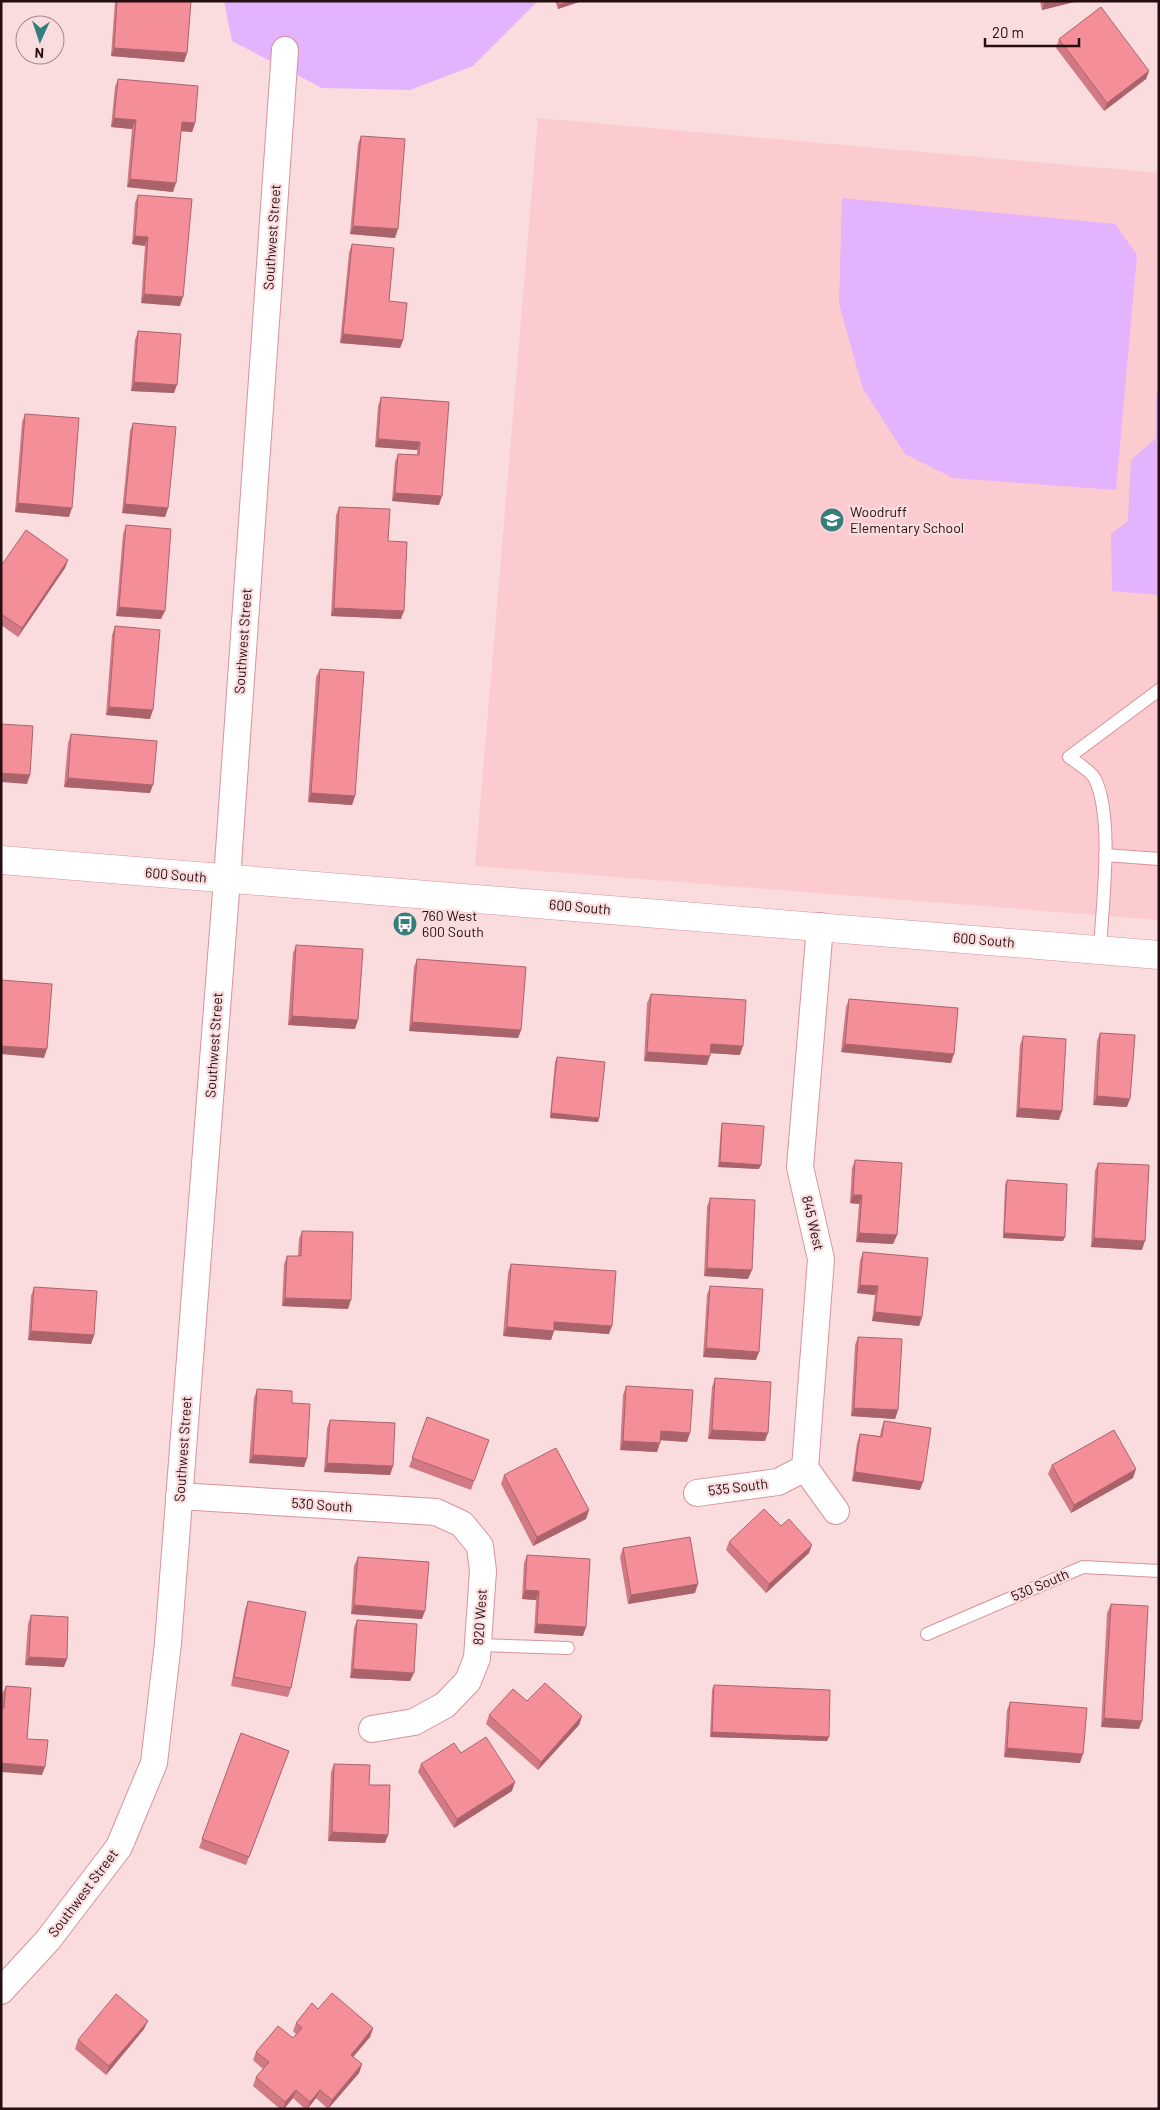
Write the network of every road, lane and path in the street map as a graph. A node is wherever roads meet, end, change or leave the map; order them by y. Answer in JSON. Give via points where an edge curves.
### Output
{"nodes":[{"id":1,"x":285,"y":50,"type":"dead end"},
{"id":2,"x":1159,"y":690,"type":"edge"},
{"id":3,"x":1105,"y":855,"type":"junction"},
{"id":4,"x":1159,"y":859,"type":"edge"},
{"id":5,"x":1,"y":860,"type":"edge"},
{"id":6,"x":227,"y":880,"type":"junction"},
{"id":7,"x":820,"y":926,"type":"junction"},
{"id":8,"x":1100,"y":950,"type":"junction"},
{"id":9,"x":1159,"y":955,"type":"edge"},
{"id":10,"x":805,"y":1468,"type":"junction"},
{"id":11,"x":697,"y":1493,"type":"dead end"},
{"id":12,"x":179,"y":1496,"type":"junction"},
{"id":13,"x":836,"y":1511,"type":"dead end"},
{"id":14,"x":462,"y":1524,"type":"joint"},
{"id":15,"x":1159,"y":1571,"type":"edge"},
{"id":16,"x":927,"y":1634,"type":"dead end"},
{"id":17,"x":478,"y":1645,"type":"junction"},
{"id":18,"x":568,"y":1648,"type":"dead end"},
{"id":19,"x":372,"y":1729,"type":"dead end"},
{"id":20,"x":1,"y":1991,"type":"edge"}],
"edges":[{"from":1,"to":6,"type":"street","name":"Southwest Street"},
{"from":2,"to":3,"type":"lane","via":[[1069,758],[1095,777],[1102,801]]},
{"from":3,"to":4,"type":"lane"},
{"from":3,"to":8,"type":"lane"},
{"from":5,"to":6,"type":"street","name":"600 South"},
{"from":6,"to":7,"type":"street","name":"600 South"},
{"from":6,"to":12,"type":"street","name":"Southwest Street"},
{"from":7,"to":8,"type":"street","name":"600 South"},
{"from":7,"to":10,"type":"street","name":"845 West","via":[[800,1167],[821,1259]]},
{"from":8,"to":9,"type":"street","name":"600 South"},
{"from":10,"to":11,"type":"street","name":"535 South","via":[[778,1482]]},
{"from":10,"to":13,"type":"street"},
{"from":12,"to":14,"type":"street","name":"530 South","via":[[436,1512]]},
{"from":12,"to":20,"type":"street","name":"Southwest Street","via":[[168,1643],[154,1763],[119,1847],[48,1940]]},
{"from":14,"to":17,"type":"street","name":"820 West","via":[[480,1546],[483,1571]]},
{"from":15,"to":16,"type":"lane","name":"530 South","via":[[1082,1567]]},
{"from":17,"to":18,"type":"lane"},
{"from":17,"to":19,"type":"street","name":"820 West","via":[[477,1658],[468,1681],[445,1705],[414,1722]]}]}
